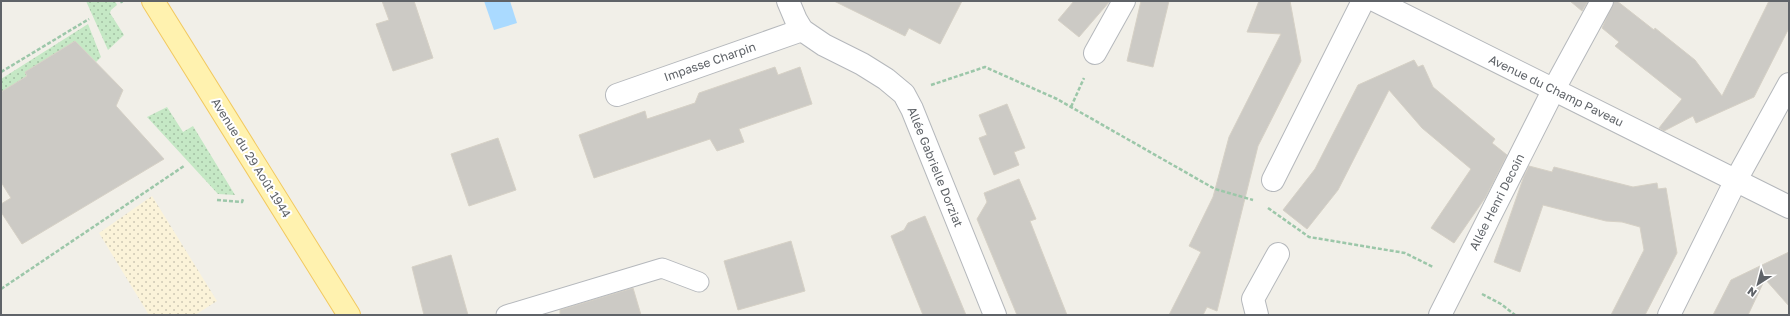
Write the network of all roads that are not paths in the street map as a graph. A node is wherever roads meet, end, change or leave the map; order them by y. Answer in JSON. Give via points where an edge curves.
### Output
{"nodes":[{"id":1,"x":153,"y":1,"type":"edge"},
{"id":2,"x":788,"y":1,"type":"edge"},
{"id":3,"x":1124,"y":1,"type":"edge"},
{"id":4,"x":1363,"y":1,"type":"edge"},
{"id":5,"x":1376,"y":1,"type":"edge"},
{"id":6,"x":1602,"y":1,"type":"edge"},
{"id":7,"x":802,"y":30,"type":"junction"},
{"id":8,"x":1096,"y":53,"type":"road end"},
{"id":9,"x":1789,"y":84,"type":"edge"},
{"id":10,"x":1554,"y":89,"type":"junction"},
{"id":11,"x":617,"y":95,"type":"dead end"},
{"id":12,"x":1273,"y":180,"type":"dead end"},
{"id":13,"x":1736,"y":180,"type":"junction"},
{"id":14,"x":1789,"y":206,"type":"edge"},
{"id":15,"x":1278,"y":254,"type":"dead end"},
{"id":16,"x":699,"y":282,"type":"dead end"},
{"id":17,"x":349,"y":315,"type":"edge"},
{"id":18,"x":506,"y":315,"type":"edge"},
{"id":19,"x":995,"y":315,"type":"edge"},
{"id":20,"x":1257,"y":315,"type":"edge"},
{"id":21,"x":1440,"y":315,"type":"edge"},
{"id":22,"x":1669,"y":315,"type":"edge"}],
"edges":[{"from":1,"to":17,"type":"main road","name":"Avenue du 29 Août 1944"},
{"from":2,"to":7,"type":"street","name":"Allée Gabrielle Dorziat"},
{"from":3,"to":8,"type":"street"},
{"from":4,"to":12,"type":"street"},
{"from":5,"to":10,"type":"street","name":"Avenue du Champ Paveau"},
{"from":6,"to":10,"type":"street","name":"Allée Henri Decoin"},
{"from":7,"to":11,"type":"street","name":"Impasse Charpin"},
{"from":7,"to":19,"type":"street","name":"Allée Gabrielle Dorziat","via":[[886,79],[904,94]]},
{"from":9,"to":13,"type":"street"},
{"from":10,"to":13,"type":"street","name":"Avenue du Champ Paveau"},
{"from":10,"to":21,"type":"street","name":"Allée Henri Decoin"},
{"from":13,"to":14,"type":"street","name":"Avenue du Champ Paveau"},
{"from":13,"to":22,"type":"street"},
{"from":15,"to":20,"type":"street","via":[[1253,299]]},
{"from":16,"to":18,"type":"lane","via":[[662,268]]}]}
